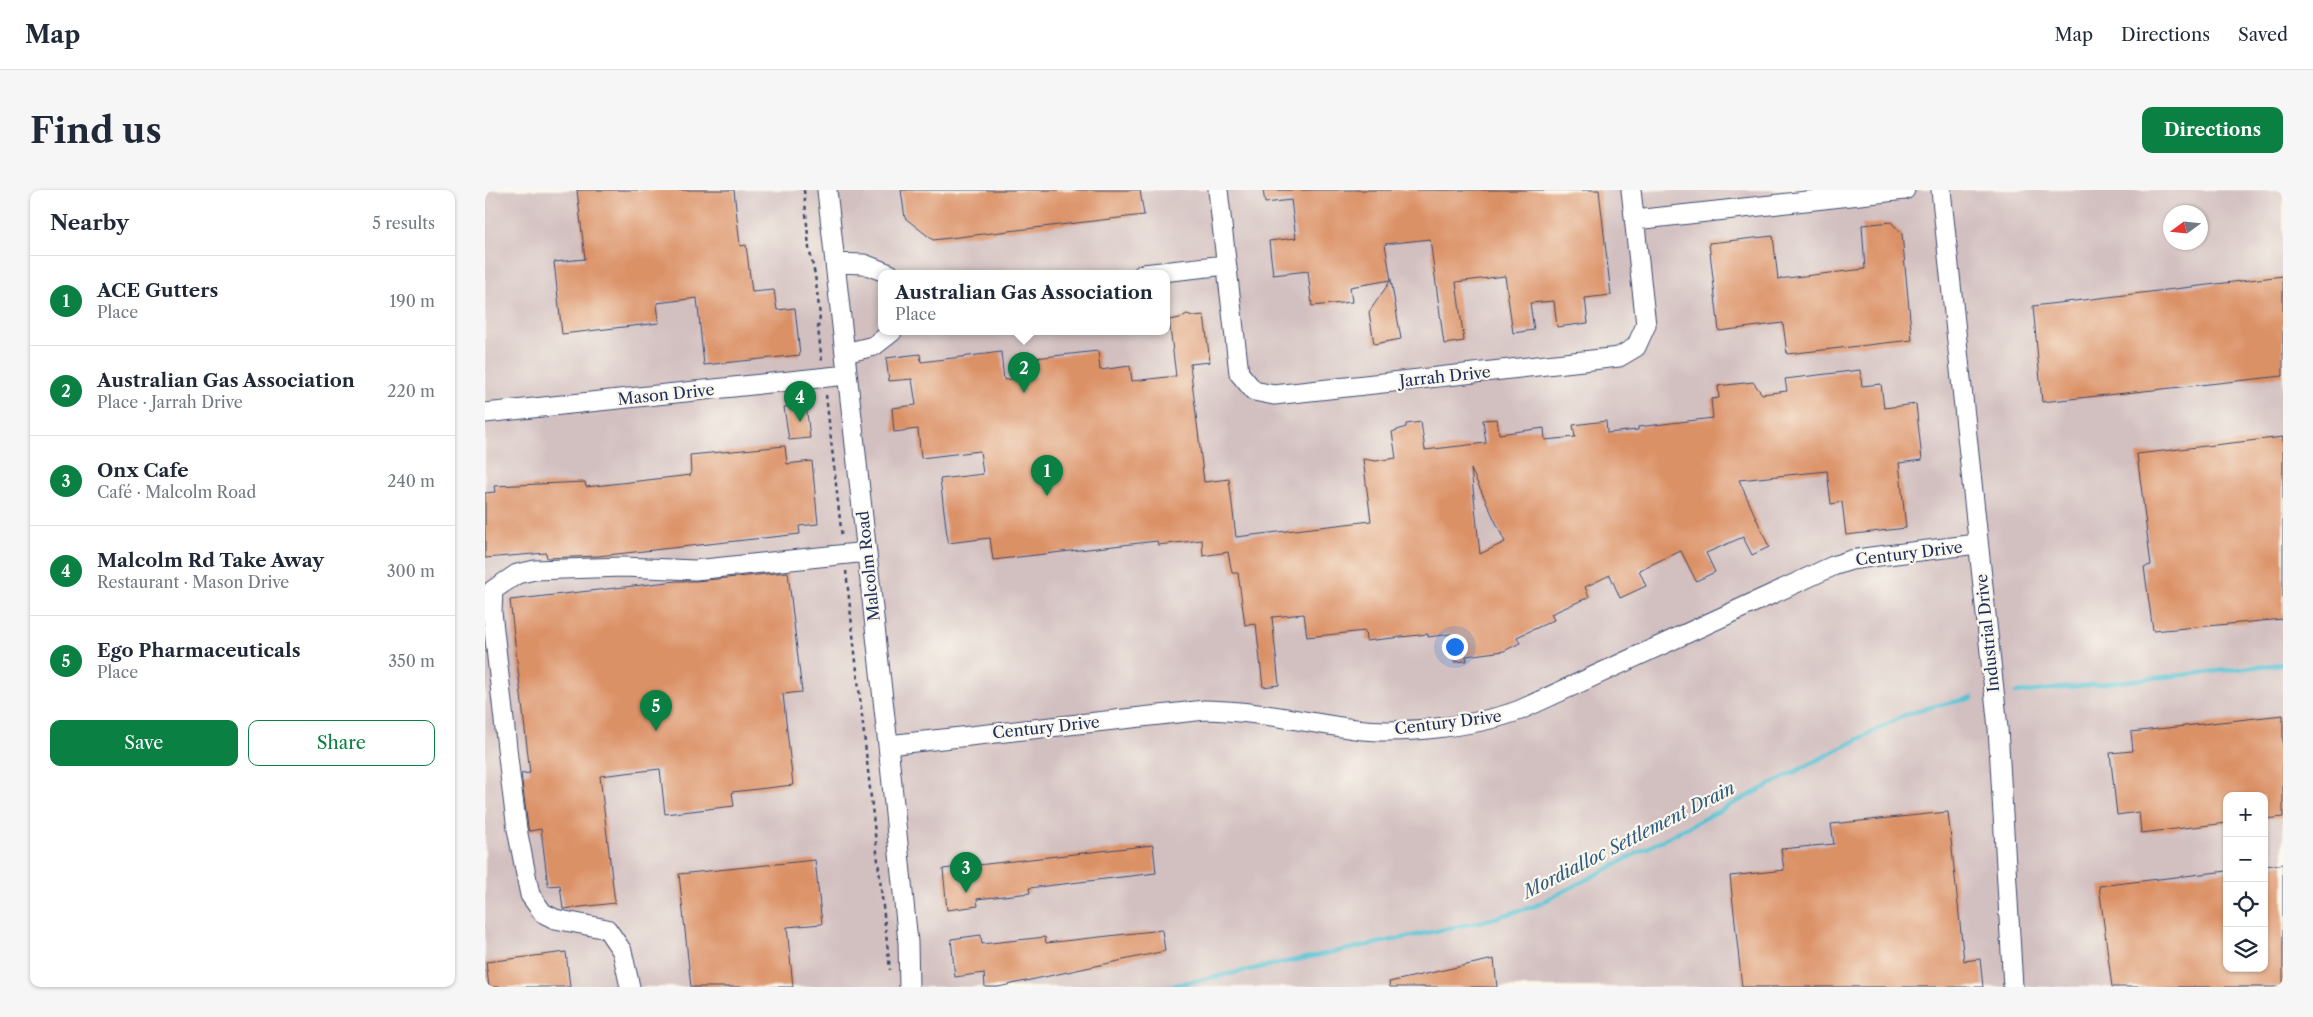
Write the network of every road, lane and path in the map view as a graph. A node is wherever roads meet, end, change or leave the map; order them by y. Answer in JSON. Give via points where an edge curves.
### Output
{"nodes":[{"id":1,"x":804,"y":190,"type":"edge"},
{"id":2,"x":827,"y":190,"type":"edge"},
{"id":3,"x":1218,"y":190,"type":"edge"},
{"id":4,"x":1631,"y":190,"type":"edge"},
{"id":5,"x":1905,"y":190,"type":"edge"},
{"id":6,"x":1941,"y":190,"type":"edge"},
{"id":7,"x":1635,"y":220,"type":"junction"},
{"id":8,"x":835,"y":263,"type":"junction"},
{"id":9,"x":1226,"y":265,"type":"junction"},
{"id":10,"x":880,"y":270,"type":"edge"},
{"id":11,"x":1170,"y":271,"type":"edge"},
{"id":12,"x":888,"y":335,"type":"edge"},
{"id":13,"x":845,"y":353,"type":"junction"},
{"id":14,"x":847,"y":375,"type":"junction"},
{"id":15,"x":824,"y":377,"type":"junction"},
{"id":16,"x":485,"y":413,"type":"edge"},
{"id":17,"x":1977,"y":544,"type":"junction"},
{"id":18,"x":867,"y":552,"type":"junction"},
{"id":19,"x":844,"y":554,"type":"junction"},
{"id":20,"x":888,"y":745,"type":"junction"},
{"id":21,"x":908,"y":942,"type":"junction"},
{"id":22,"x":891,"y":976,"type":"dead end"},
{"id":23,"x":630,"y":987,"type":"edge"},
{"id":24,"x":909,"y":987,"type":"edge"},
{"id":25,"x":918,"y":987,"type":"edge"},
{"id":26,"x":2013,"y":987,"type":"edge"}],
"edges":[{"from":1,"to":15,"type":"path","via":[[809,248],[821,316],[818,328]]},
{"from":2,"to":8,"type":"street","name":"Malcolm Road"},
{"from":3,"to":9,"type":"street","name":"Jarrah Drive"},
{"from":4,"to":7,"type":"street","name":"Jarrah Drive"},
{"from":5,"to":7,"type":"street"},
{"from":6,"to":17,"type":"street","name":"Industrial Drive"},
{"from":7,"to":9,"type":"street","name":"Jarrah Drive","via":[[1646,325],[1636,347],[1619,356],[1274,396],[1254,391],[1239,373]]},
{"from":8,"to":10,"type":"street","via":[[864,264]]},
{"from":8,"to":13,"type":"street","name":"Malcolm Road"},
{"from":9,"to":11,"type":"street"},
{"from":12,"to":13,"type":"street","via":[[874,346]]},
{"from":13,"to":14,"type":"street","name":"Malcolm Road"},
{"from":14,"to":15,"type":"street","name":"Mason Drive"},
{"from":14,"to":18,"type":"street","name":"Malcolm Road"},
{"from":15,"to":16,"type":"street","name":"Mason Drive"},
{"from":15,"to":19,"type":"path"},
{"from":17,"to":20,"type":"street","name":"Century Drive","via":[[1858,559],[1833,566],[1520,710],[1483,721],[1375,730],[1257,713],[1205,710]]},
{"from":17,"to":26,"type":"street","name":"Industrial Drive","via":[[1998,728]]},
{"from":18,"to":19,"type":"street"},
{"from":18,"to":20,"type":"street","name":"Malcolm Road"},
{"from":19,"to":22,"type":"path"},
{"from":19,"to":23,"type":"street","via":[[695,570],[633,567],[535,570],[517,574],[493,590],[492,612],[510,775],[530,895],[543,913],[555,919],[607,929],[622,951]]},
{"from":20,"to":21,"type":"street","name":"Malcolm Road"},
{"from":21,"to":24,"type":"street","name":"Malcolm Road"},
{"from":21,"to":25,"type":"street","name":"Malcolm Road"}]}
